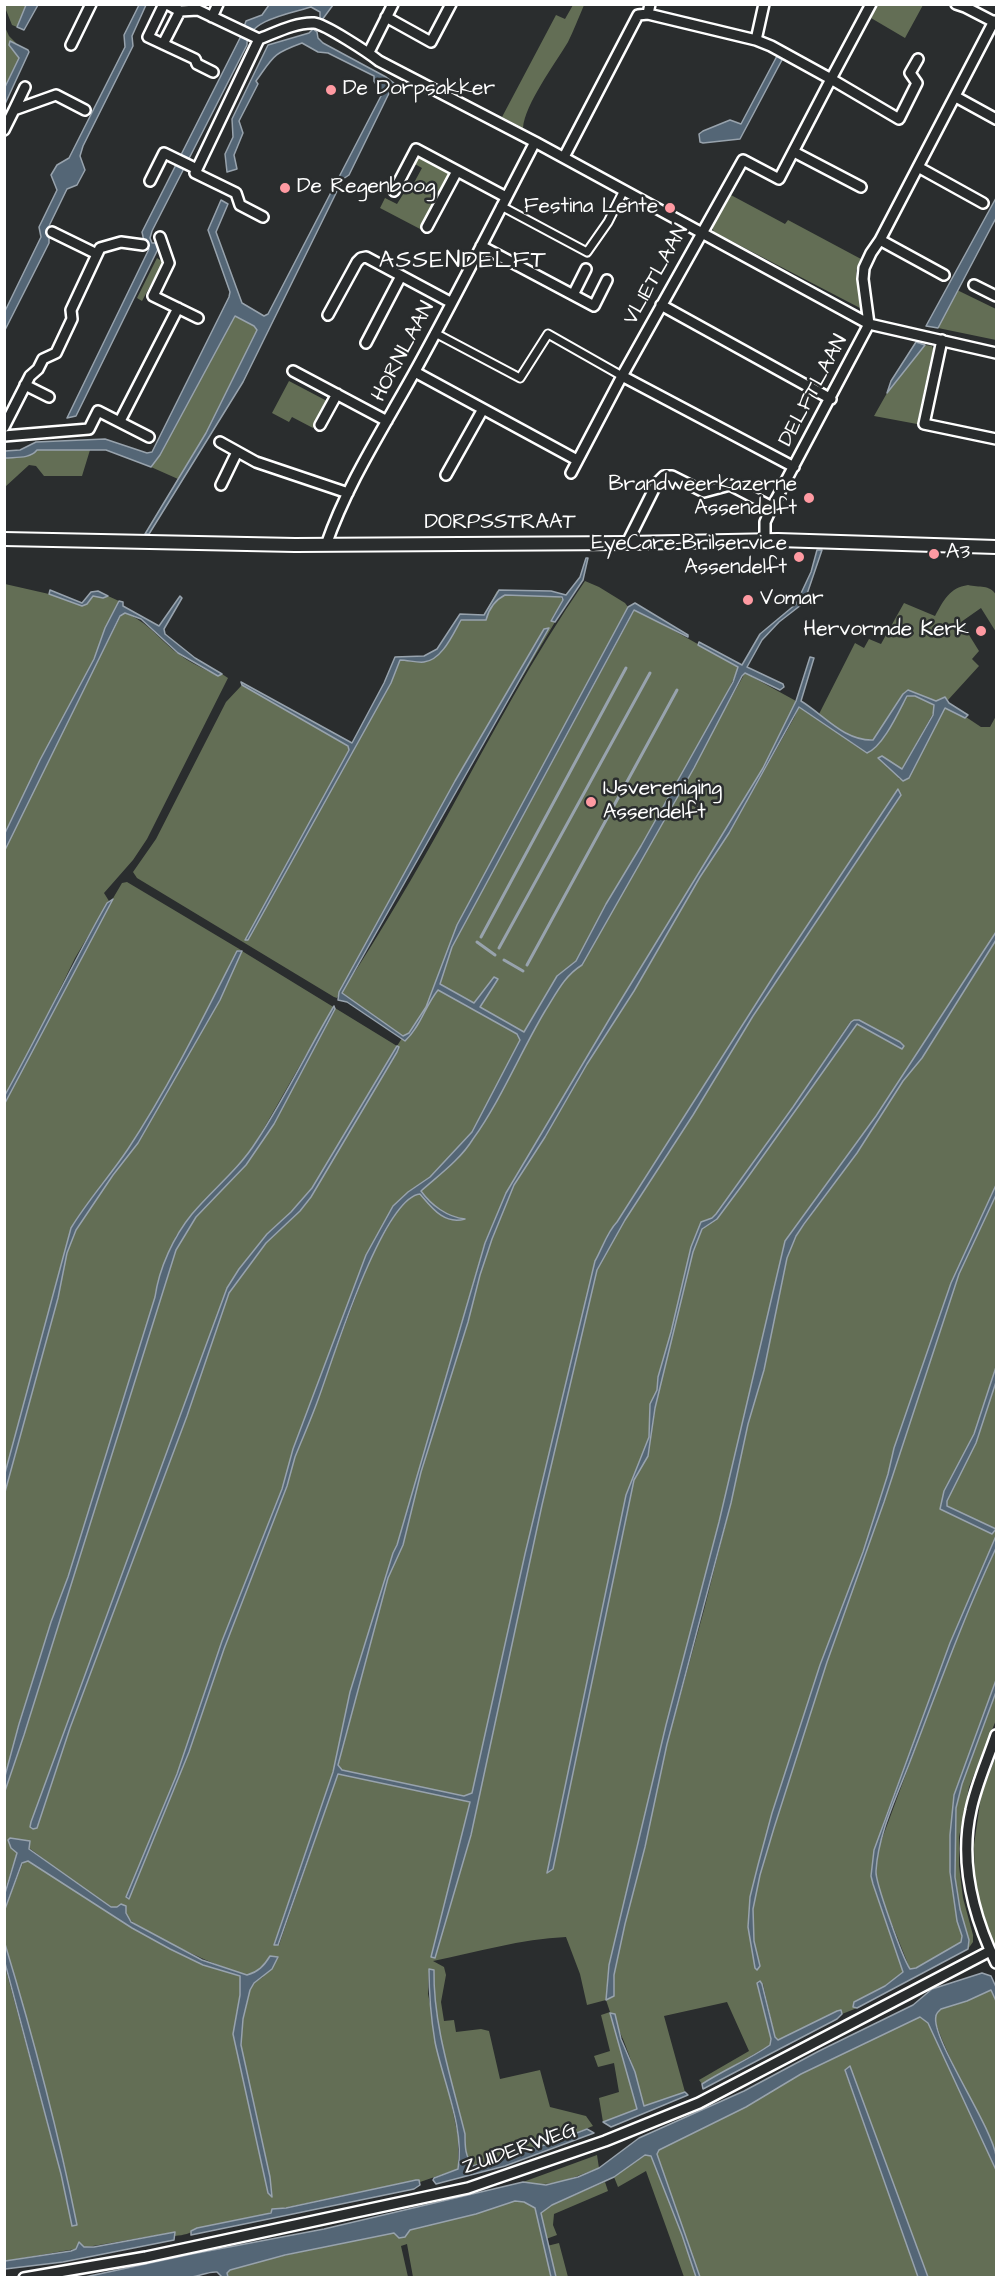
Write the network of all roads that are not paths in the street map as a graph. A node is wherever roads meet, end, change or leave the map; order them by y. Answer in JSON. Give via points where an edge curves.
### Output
{"nodes":[{"id":1,"x":91,"y":4,"type":"edge"},
{"id":2,"x":165,"y":4,"type":"edge"},
{"id":3,"x":218,"y":4,"type":"edge"},
{"id":4,"x":393,"y":4,"type":"edge"},
{"id":5,"x":451,"y":4,"type":"edge"},
{"id":6,"x":764,"y":4,"type":"edge"},
{"id":7,"x":871,"y":4,"type":"edge"},
{"id":8,"x":956,"y":4,"type":"edge"},
{"id":9,"x":649,"y":9,"type":"edge"},
{"id":10,"x":180,"y":11,"type":"junction"},
{"id":11,"x":212,"y":17,"type":"junction"},
{"id":12,"x":386,"y":17,"type":"junction"},
{"id":13,"x":995,"y":22,"type":"edge"},
{"id":14,"x":256,"y":38,"type":"junction"},
{"id":15,"x":756,"y":40,"type":"junction"},
{"id":16,"x":163,"y":44,"type":"junction"},
{"id":17,"x":71,"y":45,"type":"dead end"},
{"id":18,"x":369,"y":52,"type":"junction"},
{"id":19,"x":918,"y":58,"type":"dead end"},
{"id":20,"x":213,"y":72,"type":"dead end"},
{"id":21,"x":831,"y":79,"type":"junction"},
{"id":22,"x":25,"y":87,"type":"dead end"},
{"id":23,"x":956,"y":97,"type":"junction"},
{"id":24,"x":14,"y":110,"type":"junction"},
{"id":25,"x":85,"y":110,"type":"dead end"},
{"id":26,"x":996,"y":119,"type":"edge"},
{"id":27,"x":4,"y":130,"type":"edge"},
{"id":28,"x":535,"y":142,"type":"junction"},
{"id":29,"x":794,"y":152,"type":"junction"},
{"id":30,"x":564,"y":157,"type":"junction"},
{"id":31,"x":193,"y":167,"type":"junction"},
{"id":32,"x":918,"y":167,"type":"junction"},
{"id":33,"x":458,"y":171,"type":"junction"},
{"id":34,"x":150,"y":181,"type":"dead end"},
{"id":35,"x":861,"y":187,"type":"dead end"},
{"id":36,"x":624,"y":190,"type":"junction"},
{"id":37,"x":394,"y":191,"type":"dead end"},
{"id":38,"x":504,"y":202,"type":"junction"},
{"id":39,"x":983,"y":203,"type":"dead end"},
{"id":40,"x":263,"y":217,"type":"dead end"},
{"id":41,"x":427,"y":227,"type":"dead end"},
{"id":42,"x":52,"y":232,"type":"dead end"},
{"id":43,"x":701,"y":232,"type":"junction"},
{"id":44,"x":160,"y":237,"type":"dead end"},
{"id":45,"x":880,"y":240,"type":"junction"},
{"id":46,"x":143,"y":245,"type":"dead end"},
{"id":47,"x":481,"y":246,"type":"junction"},
{"id":48,"x":97,"y":254,"type":"junction"},
{"id":49,"x":586,"y":269,"type":"dead end"},
{"id":50,"x":944,"y":275,"type":"dead end"},
{"id":51,"x":401,"y":276,"type":"junction"},
{"id":52,"x":607,"y":280,"type":"dead end"},
{"id":53,"x":974,"y":285,"type":"dead end"},
{"id":54,"x":573,"y":295,"type":"junction"},
{"id":55,"x":996,"y":296,"type":"edge"},
{"id":56,"x":450,"y":302,"type":"junction"},
{"id":57,"x":662,"y":304,"type":"junction"},
{"id":58,"x":178,"y":308,"type":"junction"},
{"id":59,"x":328,"y":315,"type":"dead end"},
{"id":60,"x":198,"y":318,"type":"dead end"},
{"id":61,"x":869,"y":324,"type":"junction"},
{"id":62,"x":435,"y":333,"type":"junction"},
{"id":63,"x":942,"y":340,"type":"junction"},
{"id":64,"x":366,"y":343,"type":"dead end"},
{"id":65,"x":996,"y":353,"type":"edge"},
{"id":66,"x":293,"y":371,"type":"dead end"},
{"id":67,"x":415,"y":372,"type":"junction"},
{"id":68,"x":622,"y":376,"type":"junction"},
{"id":69,"x":25,"y":385,"type":"junction"},
{"id":70,"x":337,"y":394,"type":"junction"},
{"id":71,"x":49,"y":397,"type":"dead end"},
{"id":72,"x":831,"y":399,"type":"junction"},
{"id":73,"x":483,"y":409,"type":"junction"},
{"id":74,"x":6,"y":420,"type":"edge"},
{"id":75,"x":120,"y":421,"type":"junction"},
{"id":76,"x":387,"y":421,"type":"junction"},
{"id":77,"x":320,"y":425,"type":"dead end"},
{"id":78,"x":4,"y":436,"type":"edge"},
{"id":79,"x":149,"y":437,"type":"dead end"},
{"id":80,"x":996,"y":439,"type":"edge"},
{"id":81,"x":220,"y":442,"type":"dead end"},
{"id":82,"x":237,"y":452,"type":"junction"},
{"id":83,"x":578,"y":460,"type":"junction"},
{"id":84,"x":794,"y":466,"type":"junction"},
{"id":85,"x":571,"y":473,"type":"dead end"},
{"id":86,"x":446,"y":475,"type":"dead end"},
{"id":87,"x":221,"y":485,"type":"dead end"},
{"id":88,"x":348,"y":493,"type":"junction"},
{"id":89,"x":772,"y":507,"type":"junction"},
{"id":90,"x":4,"y":539,"type":"edge"},
{"id":91,"x":765,"y":541,"type":"junction"},
{"id":92,"x":627,"y":543,"type":"junction"},
{"id":93,"x":326,"y":544,"type":"junction"},
{"id":94,"x":996,"y":547,"type":"edge"},
{"id":95,"x":996,"y":1735,"type":"edge"},
{"id":96,"x":990,"y":1951,"type":"junction"},
{"id":97,"x":996,"y":1963,"type":"edge"},
{"id":98,"x":24,"y":2277,"type":"edge"}],
"edges":[{"from":1,"to":17,"type":"street"},
{"from":2,"to":10,"type":"street"},
{"from":2,"to":16,"type":"street","via":[[148,37]]},
{"from":3,"to":11,"type":"street"},
{"from":4,"to":12,"type":"street"},
{"from":5,"to":12,"type":"street","via":[[431,42]]},
{"from":6,"to":15,"type":"street"},
{"from":7,"to":21,"type":"street","name":"VLIETLAAN"},
{"from":8,"to":13,"type":"street"},
{"from":9,"to":15,"type":"street"},
{"from":9,"to":30,"type":"street","via":[[638,15]]},
{"from":10,"to":11,"type":"street","via":[[198,10]]},
{"from":10,"to":16,"type":"street"},
{"from":11,"to":14,"type":"street"},
{"from":12,"to":18,"type":"street"},
{"from":13,"to":23,"type":"street","name":"DELFTLAAN"},
{"from":14,"to":18,"type":"street","via":[[315,23]]},
{"from":14,"to":31,"type":"street"},
{"from":15,"to":21,"type":"street"},
{"from":16,"to":20,"type":"street"},
{"from":18,"to":28,"type":"street","via":[[420,84]]},
{"from":19,"to":21,"type":"street","via":[[910,73],[917,83],[899,119]]},
{"from":21,"to":29,"type":"street","name":"VLIETLAAN"},
{"from":22,"to":24,"type":"street"},
{"from":23,"to":26,"type":"street"},
{"from":23,"to":32,"type":"street","name":"DELFTLAAN"},
{"from":24,"to":25,"type":"street","via":[[56,95]]},
{"from":24,"to":27,"type":"street"},
{"from":28,"to":30,"type":"street"},
{"from":28,"to":38,"type":"street","name":"HORNLAAN"},
{"from":29,"to":35,"type":"street"},
{"from":29,"to":43,"type":"street","name":"VLIETLAAN","via":[[779,179],[743,160]]},
{"from":30,"to":36,"type":"street"},
{"from":31,"to":34,"type":"street","via":[[164,153]]},
{"from":31,"to":40,"type":"street","via":[[195,173],[236,193],[240,205]]},
{"from":32,"to":39,"type":"street"},
{"from":32,"to":45,"type":"street","name":"DELFTLAAN"},
{"from":33,"to":37,"type":"street","via":[[416,149]]},
{"from":33,"to":38,"type":"street"},
{"from":33,"to":41,"type":"street"},
{"from":36,"to":38,"type":"street","via":[[587,252]]},
{"from":36,"to":43,"type":"street"},
{"from":38,"to":47,"type":"street","name":"HORNLAAN"},
{"from":42,"to":48,"type":"street"},
{"from":43,"to":57,"type":"street","name":"VLIETLAAN"},
{"from":43,"to":61,"type":"street"},
{"from":44,"to":58,"type":"street","via":[[169,263],[153,296]]},
{"from":45,"to":50,"type":"street"},
{"from":45,"to":61,"type":"street","name":"DELFTLAAN","via":[[864,268]]},
{"from":46,"to":48,"type":"street","via":[[121,242],[100,248]]},
{"from":47,"to":54,"type":"street"},
{"from":47,"to":56,"type":"street","name":"HORNLAAN"},
{"from":48,"to":69,"type":"street","via":[[56,353],[44,359]]},
{"from":49,"to":54,"type":"street"},
{"from":51,"to":56,"type":"street"},
{"from":51,"to":59,"type":"street","via":[[361,258]]},
{"from":51,"to":64,"type":"street"},
{"from":52,"to":54,"type":"street","via":[[594,306]]},
{"from":53,"to":55,"type":"street"},
{"from":56,"to":62,"type":"street","name":"HORNLAAN"},
{"from":57,"to":68,"type":"street","name":"VLIETLAAN"},
{"from":57,"to":72,"type":"street"},
{"from":58,"to":60,"type":"street"},
{"from":58,"to":75,"type":"street"},
{"from":61,"to":63,"type":"street","name":"DELFTLAAN"},
{"from":61,"to":72,"type":"street","name":"DELFTLAAN"},
{"from":62,"to":67,"type":"street","name":"HORNLAAN"},
{"from":62,"to":68,"type":"street","via":[[520,378],[548,334]]},
{"from":63,"to":65,"type":"street","name":"DELFTLAAN"},
{"from":63,"to":80,"type":"street","via":[[924,424]]},
{"from":66,"to":70,"type":"street"},
{"from":67,"to":73,"type":"street"},
{"from":67,"to":76,"type":"street","name":"HORNLAAN"},
{"from":68,"to":83,"type":"street","name":"VLIETLAAN"},
{"from":68,"to":84,"type":"street"},
{"from":69,"to":71,"type":"street"},
{"from":69,"to":74,"type":"street"},
{"from":70,"to":76,"type":"street"},
{"from":70,"to":77,"type":"street"},
{"from":72,"to":84,"type":"street","name":"DELFTLAAN"},
{"from":73,"to":83,"type":"street"},
{"from":73,"to":86,"type":"street"},
{"from":75,"to":78,"type":"street","via":[[98,411],[89,429]]},
{"from":75,"to":79,"type":"street"},
{"from":76,"to":88,"type":"street","name":"HORNLAAN"},
{"from":81,"to":82,"type":"street"},
{"from":82,"to":87,"type":"street"},
{"from":82,"to":88,"type":"street"},
{"from":83,"to":85,"type":"street","name":"VLIETLAAN"},
{"from":84,"to":89,"type":"street","name":"DELFTLAAN"},
{"from":88,"to":93,"type":"street","name":"HORNLAAN"},
{"from":89,"to":91,"type":"street","name":"DELFTLAAN","via":[[765,522]]},
{"from":89,"to":92,"type":"street","via":[[730,485],[704,492],[664,476]]},
{"from":90,"to":93,"type":"street","name":"DORPSSTRAAT"},
{"from":91,"to":92,"type":"street","name":"DORPSSTRAAT"},
{"from":91,"to":94,"type":"street","name":"DORPSSTRAAT"},
{"from":92,"to":93,"type":"street","name":"DORPSSTRAAT"},
{"from":95,"to":96,"type":"street","via":[[970,1810],[966,1860],[970,1893]]},
{"from":96,"to":97,"type":"street"},
{"from":96,"to":98,"type":"street","name":"ZUIDERWEG","via":[[699,2103],[468,2188],[146,2257]]}]}
